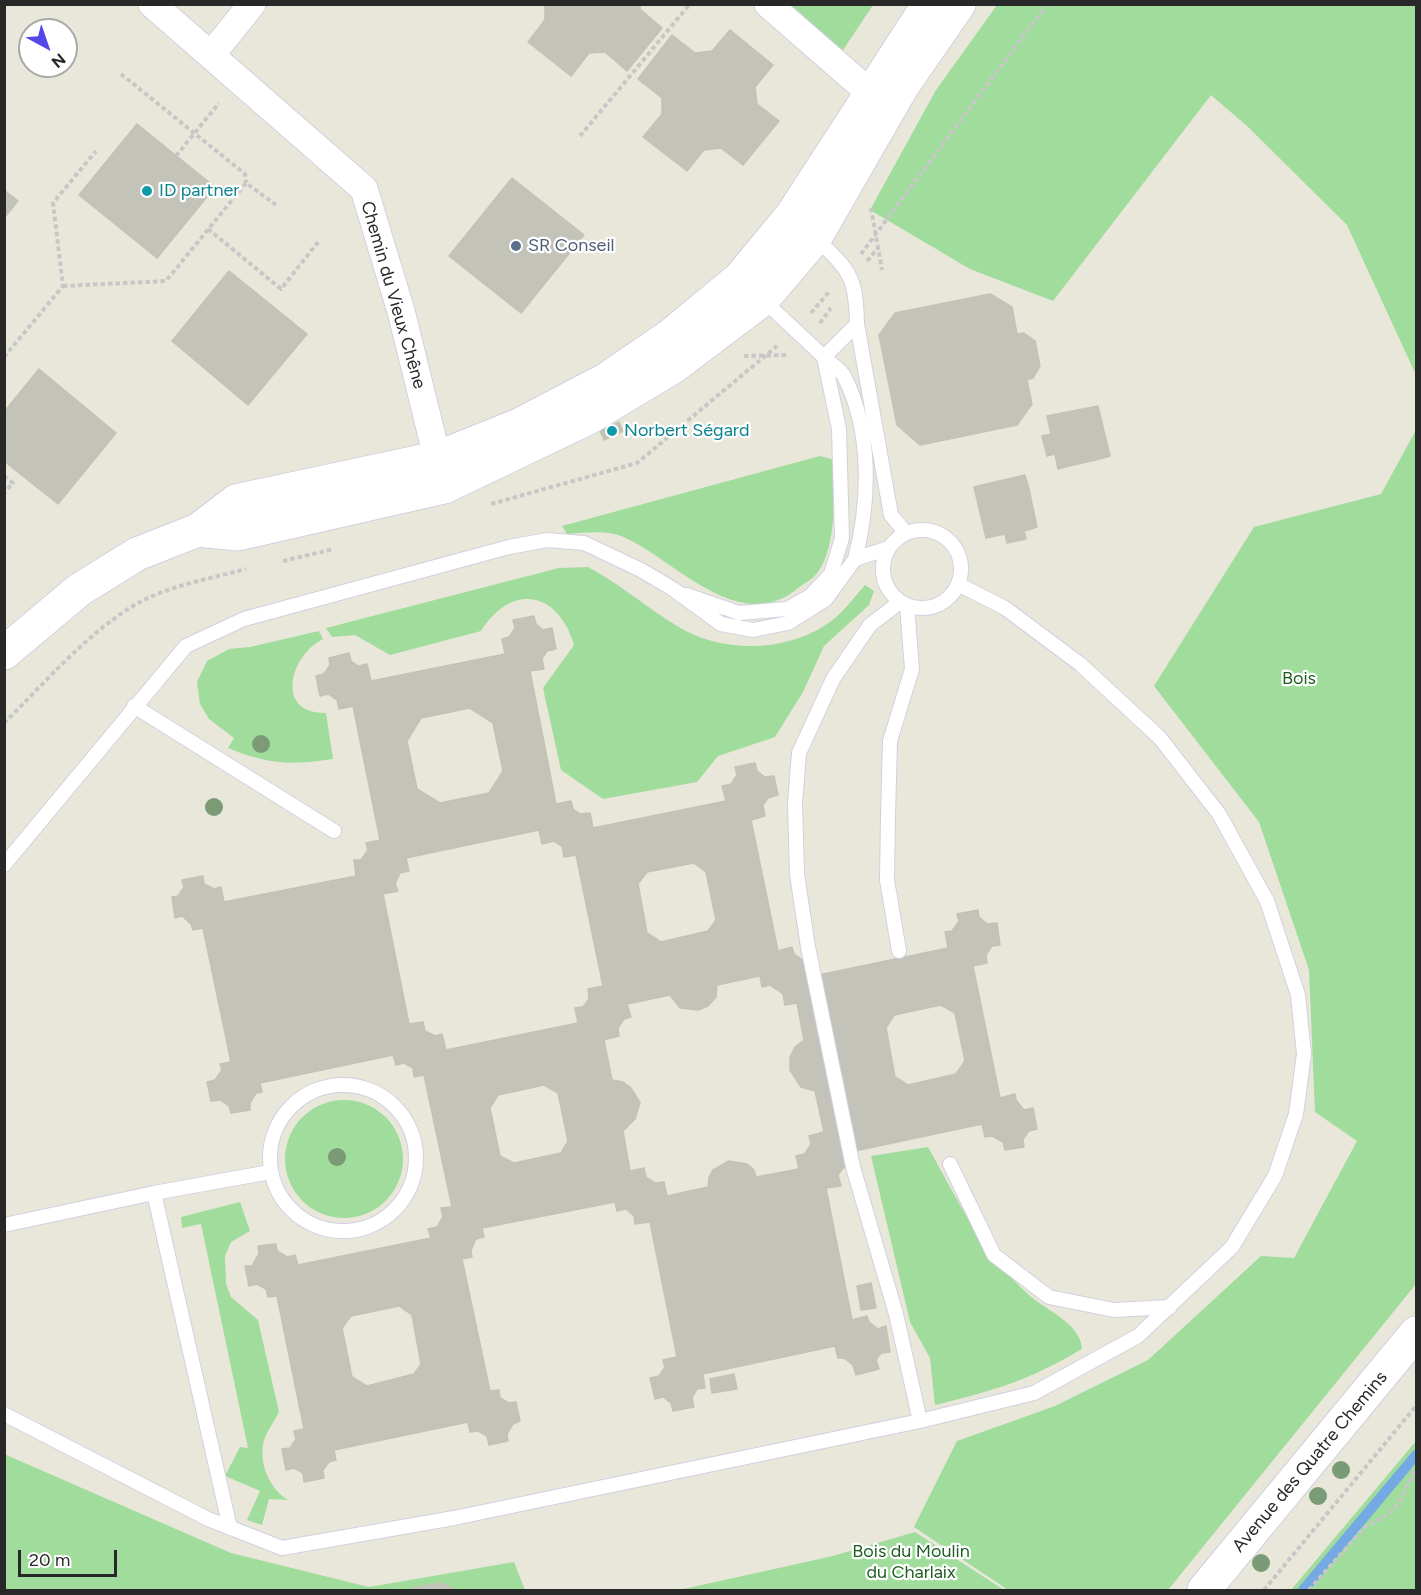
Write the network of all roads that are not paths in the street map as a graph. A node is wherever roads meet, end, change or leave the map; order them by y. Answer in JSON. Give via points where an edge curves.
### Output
{"nodes":[{"id":1,"x":152,"y":4,"type":"edge"},
{"id":2,"x":252,"y":4,"type":"edge"},
{"id":3,"x":768,"y":4,"type":"edge"},
{"id":4,"x":929,"y":4,"type":"edge"},
{"id":5,"x":959,"y":4,"type":"edge"},
{"id":6,"x":211,"y":55,"type":"junction"},
{"id":7,"x":880,"y":101,"type":"junction"},
{"id":8,"x":804,"y":226,"type":"junction"},
{"id":9,"x":752,"y":288,"type":"junction"},
{"id":10,"x":857,"y":324,"type":"junction"},
{"id":11,"x":824,"y":357,"type":"junction"},
{"id":12,"x":441,"y":473,"type":"junction"},
{"id":13,"x":906,"y":533,"type":"junction"},
{"id":14,"x":888,"y":548,"type":"junction"},
{"id":15,"x":855,"y":559,"type":"junction"},
{"id":16,"x":958,"y":584,"type":"junction"},
{"id":17,"x":673,"y":589,"type":"junction"},
{"id":18,"x":903,"y":604,"type":"junction"},
{"id":19,"x":4,"y":654,"type":"edge"},
{"id":20,"x":134,"y":705,"type":"junction"},
{"id":21,"x":334,"y":831,"type":"dead end"},
{"id":22,"x":4,"y":865,"type":"edge"},
{"id":23,"x":899,"y":951,"type":"dead end"},
{"id":24,"x":951,"y":1164,"type":"dead end"},
{"id":25,"x":270,"y":1172,"type":"junction"},
{"id":26,"x":154,"y":1193,"type":"junction"},
{"id":27,"x":4,"y":1225,"type":"edge"},
{"id":28,"x":1170,"y":1307,"type":"junction"},
{"id":29,"x":1416,"y":1333,"type":"edge"},
{"id":30,"x":4,"y":1414,"type":"edge"},
{"id":31,"x":920,"y":1421,"type":"junction"},
{"id":32,"x":230,"y":1528,"type":"junction"},
{"id":33,"x":1204,"y":1590,"type":"edge"}],
"edges":[{"from":1,"to":6,"type":"street","name":"Chemin du Vieux Chêne"},
{"from":2,"to":6,"type":"street"},
{"from":3,"to":7,"type":"street"},
{"from":4,"to":7,"type":"main road"},
{"from":5,"to":7,"type":"main road"},
{"from":6,"to":12,"type":"street","name":"Chemin du Vieux Chêne","via":[[364,189],[401,311]]},
{"from":7,"to":8,"type":"main road"},
{"from":8,"to":9,"type":"main road"},
{"from":8,"to":10,"type":"lane","via":[[848,270],[856,297]]},
{"from":9,"to":11,"type":"lane"},
{"from":9,"to":12,"type":"main road","via":[[673,367],[605,408]]},
{"from":10,"to":11,"type":"lane"},
{"from":10,"to":13,"type":"lane","via":[[891,515]]},
{"from":11,"to":15,"type":"lane","via":[[843,374],[858,415],[866,464],[862,530]]},
{"from":11,"to":17,"type":"lane","via":[[839,429],[842,504],[842,538],[831,574],[810,596],[787,609],[762,612],[739,613]]},
{"from":12,"to":19,"type":"main road","via":[[236,501],[198,530],[137,554],[79,590]]},
{"from":13,"to":14,"type":"lane"},
{"from":13,"to":16,"type":"lane","via":[[932,531],[954,546],[961,571]]},
{"from":14,"to":15,"type":"lane"},
{"from":14,"to":18,"type":"lane","via":[[885,583]]},
{"from":15,"to":17,"type":"lane","via":[[826,599],[788,623],[753,630],[721,624]]},
{"from":16,"to":18,"type":"lane","via":[[952,595],[931,607]]},
{"from":16,"to":28,"type":"lane","via":[[1005,608],[1080,664],[1160,738],[1219,814],[1267,901],[1298,995],[1304,1054],[1296,1114],[1275,1176],[1232,1247]]},
{"from":17,"to":20,"type":"lane","via":[[584,543],[547,540],[509,547],[244,619],[186,646]]},
{"from":18,"to":23,"type":"lane","via":[[912,669],[890,741],[887,880]]},
{"from":18,"to":31,"type":"lane","via":[[870,625],[833,679],[799,753],[795,803],[797,874],[808,947],[853,1167],[896,1314]]},
{"from":20,"to":21,"type":"lane"},
{"from":20,"to":22,"type":"lane"},
{"from":24,"to":28,"type":"lane","via":[[994,1255],[1049,1297],[1114,1310]]},
{"from":25,"to":25,"type":"lane","via":[[278,1195],[315,1227],[338,1232],[363,1230],[385,1219],[402,1202],[414,1180],[417,1156],[412,1132],[394,1106],[360,1086],[336,1085],[312,1091],[292,1105],[277,1125],[270,1148]]},
{"from":25,"to":26,"type":"lane"},
{"from":26,"to":27,"type":"lane"},
{"from":26,"to":32,"type":"lane"},
{"from":28,"to":31,"type":"lane","via":[[1138,1336],[1034,1394]]},
{"from":29,"to":33,"type":"main road","name":"Avenue des Quatre Chemins"},
{"from":30,"to":32,"type":"lane"},
{"from":31,"to":32,"type":"lane","via":[[454,1518],[282,1548]]}]}
